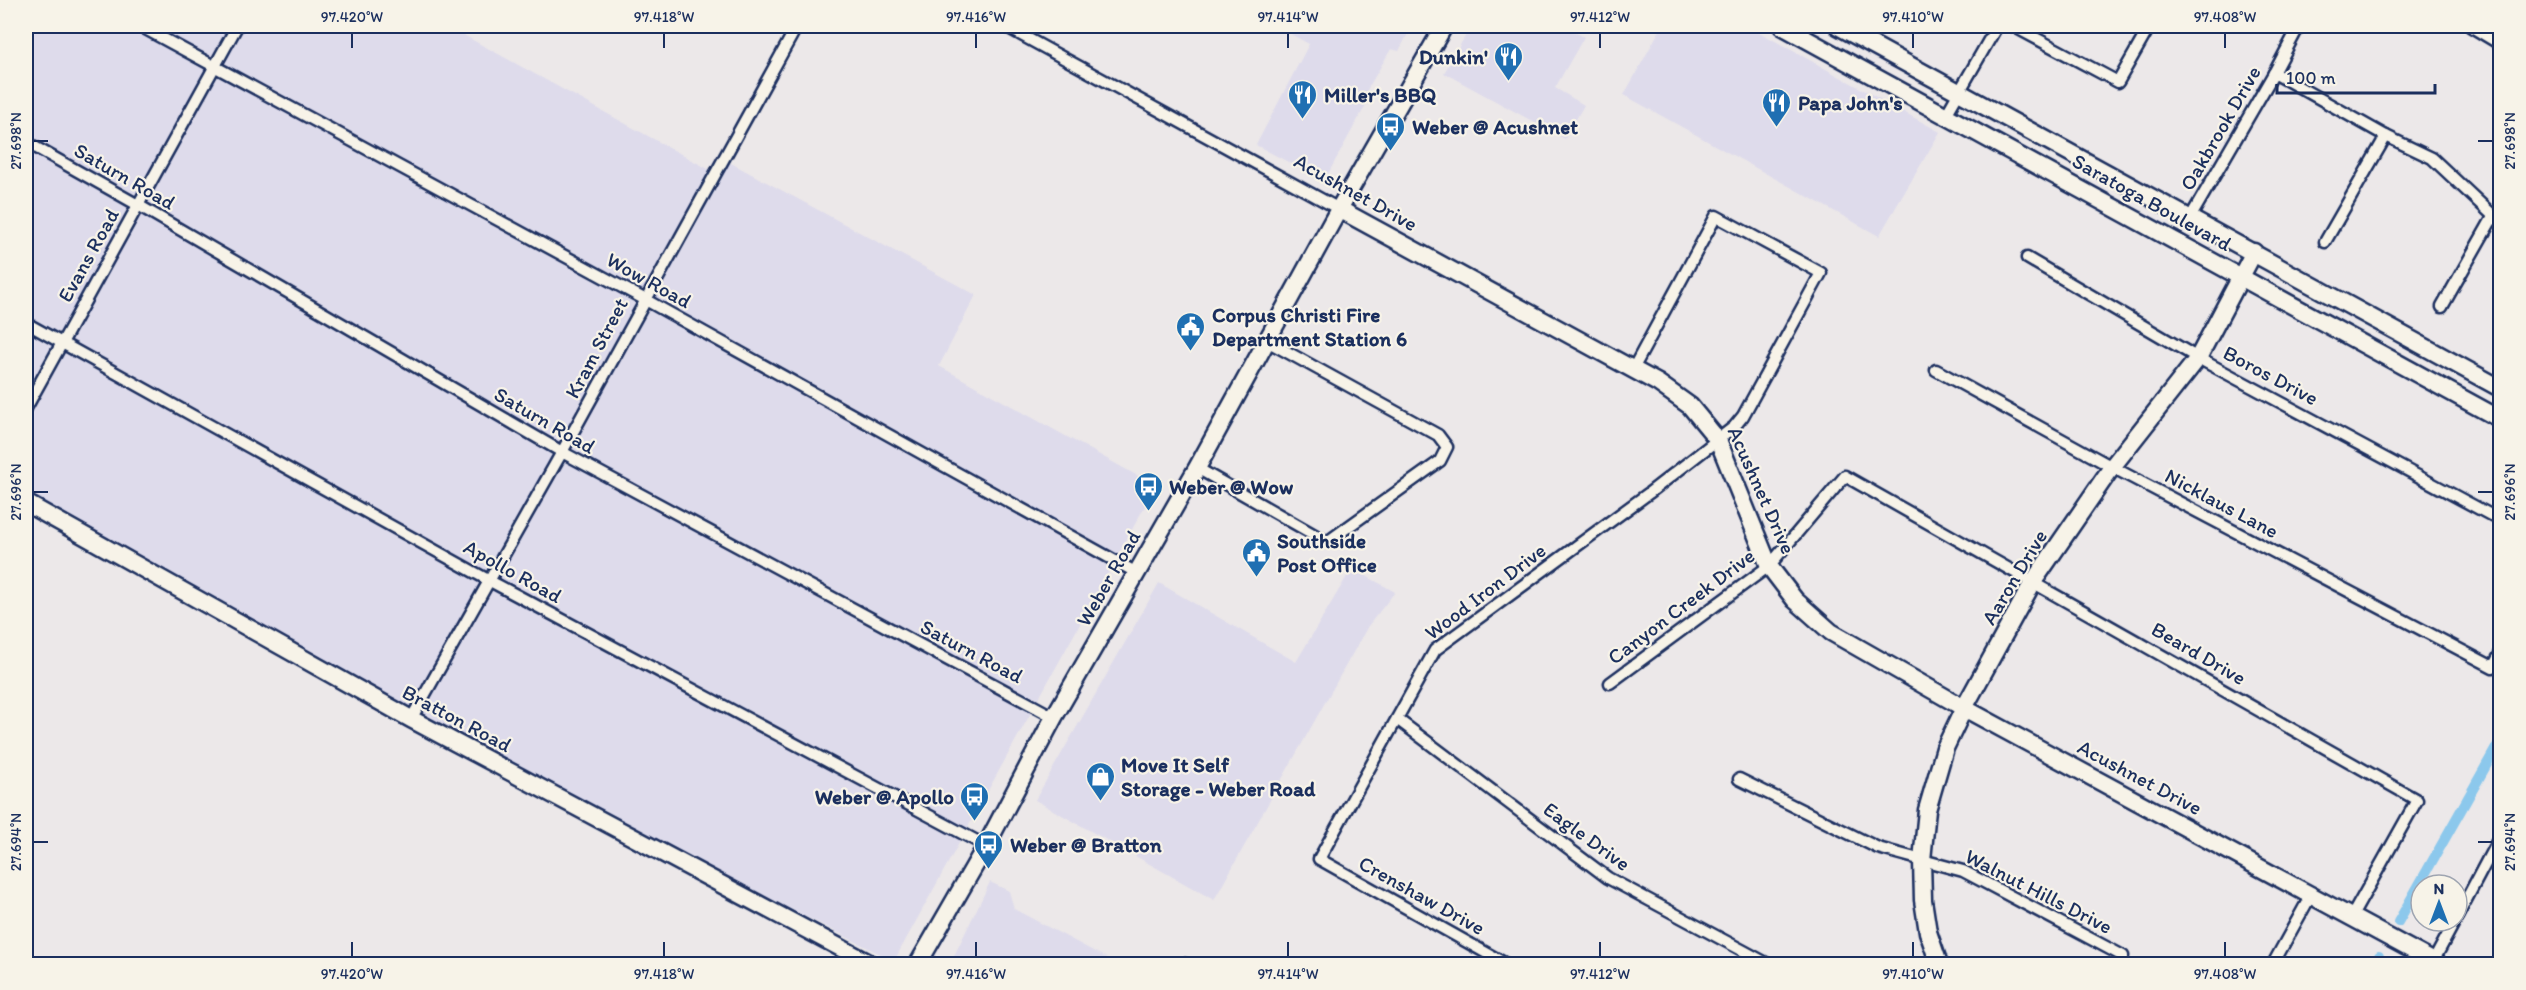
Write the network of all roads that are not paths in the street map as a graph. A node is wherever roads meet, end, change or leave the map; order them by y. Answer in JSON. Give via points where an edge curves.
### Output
{"nodes":[{"id":1,"x":140,"y":26,"type":"edge"},
{"id":2,"x":237,"y":26,"type":"edge"},
{"id":3,"x":797,"y":26,"type":"edge"},
{"id":4,"x":1005,"y":26,"type":"edge"},
{"id":5,"x":1444,"y":26,"type":"edge"},
{"id":6,"x":1782,"y":26,"type":"edge"},
{"id":7,"x":1838,"y":26,"type":"edge"},
{"id":8,"x":1997,"y":26,"type":"edge"},
{"id":9,"x":2013,"y":26,"type":"edge"},
{"id":10,"x":2150,"y":26,"type":"edge"},
{"id":11,"x":2299,"y":26,"type":"edge"},
{"id":12,"x":2470,"y":26,"type":"edge"},
{"id":13,"x":2500,"y":44,"type":"edge"},
{"id":14,"x":214,"y":66,"type":"junction"},
{"id":15,"x":2274,"y":73,"type":"junction"},
{"id":16,"x":1959,"y":92,"type":"junction"},
{"id":17,"x":1946,"y":115,"type":"junction"},
{"id":18,"x":2386,"y":136,"type":"junction"},
{"id":19,"x":26,"y":142,"type":"edge"},
{"id":20,"x":138,"y":205,"type":"junction"},
{"id":21,"x":1339,"y":209,"type":"junction"},
{"id":22,"x":2190,"y":218,"type":"junction"},
{"id":23,"x":2497,"y":220,"type":"edge"},
{"id":24,"x":2325,"y":242,"type":"dead end"},
{"id":25,"x":2254,"y":252,"type":"junction"},
{"id":26,"x":2027,"y":258,"type":"dead end"},
{"id":27,"x":2240,"y":276,"type":"junction"},
{"id":28,"x":644,"y":299,"type":"junction"},
{"id":29,"x":2442,"y":307,"type":"dead end"},
{"id":30,"x":26,"y":323,"type":"edge"},
{"id":31,"x":1267,"y":341,"type":"junction"},
{"id":32,"x":61,"y":342,"type":"junction"},
{"id":33,"x":2198,"y":358,"type":"junction"},
{"id":34,"x":1633,"y":369,"type":"junction"},
{"id":35,"x":1936,"y":370,"type":"dead end"},
{"id":36,"x":2500,"y":388,"type":"edge"},
{"id":37,"x":26,"y":408,"type":"edge"},
{"id":38,"x":2500,"y":419,"type":"edge"},
{"id":39,"x":1718,"y":440,"type":"junction"},
{"id":40,"x":562,"y":453,"type":"junction"},
{"id":41,"x":2112,"y":467,"type":"junction"},
{"id":42,"x":1197,"y":468,"type":"junction"},
{"id":43,"x":1845,"y":476,"type":"joint"},
{"id":44,"x":26,"y":503,"type":"edge"},
{"id":45,"x":2500,"y":520,"type":"edge"},
{"id":46,"x":1769,"y":566,"type":"junction"},
{"id":47,"x":1137,"y":573,"type":"junction"},
{"id":48,"x":490,"y":581,"type":"junction"},
{"id":49,"x":2034,"y":582,"type":"junction"},
{"id":50,"x":2500,"y":654,"type":"edge"},
{"id":51,"x":1610,"y":683,"type":"dead end"},
{"id":52,"x":1964,"y":708,"type":"junction"},
{"id":53,"x":1054,"y":717,"type":"junction"},
{"id":54,"x":411,"y":719,"type":"junction"},
{"id":55,"x":1397,"y":719,"type":"junction"},
{"id":56,"x":1739,"y":779,"type":"dead end"},
{"id":57,"x":2500,"y":836,"type":"edge"},
{"id":58,"x":986,"y":846,"type":"junction"},
{"id":59,"x":1319,"y":859,"type":"joint"},
{"id":60,"x":1922,"y":860,"type":"junction"},
{"id":61,"x":2469,"y":894,"type":"edge"},
{"id":62,"x":2311,"y":895,"type":"junction"},
{"id":63,"x":2352,"y":916,"type":"junction"},
{"id":64,"x":2450,"y":933,"type":"edge"},
{"id":65,"x":2123,"y":956,"type":"dead end"},
{"id":66,"x":2436,"y":963,"type":"edge"},
{"id":67,"x":871,"y":964,"type":"edge"},
{"id":68,"x":918,"y":964,"type":"edge"},
{"id":69,"x":1506,"y":964,"type":"edge"},
{"id":70,"x":1768,"y":964,"type":"edge"},
{"id":71,"x":1939,"y":964,"type":"edge"},
{"id":72,"x":2273,"y":964,"type":"edge"}],
"edges":[{"from":1,"to":14,"type":"street","name":"Wow Road"},
{"from":2,"to":14,"type":"street","name":"Evans Road"},
{"from":3,"to":28,"type":"street","name":"Kram Street"},
{"from":4,"to":21,"type":"street","name":"Acushnet Drive"},
{"from":5,"to":21,"type":"street","name":"Weber Road"},
{"from":6,"to":17,"type":"street","name":"Saratoga Boulevard"},
{"from":7,"to":16,"type":"street","name":"Saratoga Boulevard"},
{"from":8,"to":16,"type":"street"},
{"from":9,"to":10,"type":"street","via":[[2118,82]]},
{"from":11,"to":15,"type":"street","name":"Oakbrook Drive"},
{"from":12,"to":13,"type":"street"},
{"from":14,"to":20,"type":"street","name":"Evans Road"},
{"from":14,"to":28,"type":"street","name":"Wow Road"},
{"from":15,"to":18,"type":"street"},
{"from":15,"to":22,"type":"street","name":"Oakbrook Drive"},
{"from":16,"to":17,"type":"street"},
{"from":16,"to":22,"type":"street","name":"Saratoga Boulevard"},
{"from":17,"to":27,"type":"street","name":"Saratoga Boulevard"},
{"from":18,"to":23,"type":"street","via":[[2432,158]]},
{"from":18,"to":24,"type":"street"},
{"from":19,"to":20,"type":"street","name":"Saturn Road"},
{"from":20,"to":32,"type":"street","name":"Evans Road"},
{"from":20,"to":40,"type":"street","name":"Saturn Road"},
{"from":21,"to":31,"type":"street","name":"Weber Road"},
{"from":21,"to":34,"type":"street","name":"Acushnet Drive"},
{"from":22,"to":25,"type":"street","name":"Saratoga Boulevard"},
{"from":23,"to":29,"type":"street"},
{"from":25,"to":27,"type":"street","name":"Aaron Drive"},
{"from":25,"to":36,"type":"street","name":"Saratoga Boulevard"},
{"from":26,"to":33,"type":"street","name":"Boros Drive"},
{"from":27,"to":33,"type":"street","name":"Aaron Drive"},
{"from":27,"to":38,"type":"street","name":"Saratoga Boulevard"},
{"from":28,"to":40,"type":"street","name":"Kram Street"},
{"from":28,"to":47,"type":"street","name":"Wow Road"},
{"from":30,"to":32,"type":"street","name":"Apollo Road"},
{"from":31,"to":42,"type":"street","name":"Weber Road"},
{"from":31,"to":42,"type":"street","via":[[1438,435],[1447,447],[1440,461],[1327,542]]},
{"from":32,"to":37,"type":"street","name":"Evans Road"},
{"from":32,"to":48,"type":"street","name":"Apollo Road"},
{"from":33,"to":41,"type":"street","name":"Aaron Drive"},
{"from":33,"to":45,"type":"street","name":"Boros Drive"},
{"from":34,"to":39,"type":"street","name":"Acushnet Drive","via":[[1690,406]]},
{"from":34,"to":39,"type":"street","name":"Wood Iron Drive","via":[[1716,216],[1821,273],[1743,416]]},
{"from":35,"to":41,"type":"street","name":"Nicklaus Lane"},
{"from":39,"to":46,"type":"street","name":"Acushnet Drive"},
{"from":39,"to":55,"type":"street","name":"Wood Iron Drive","via":[[1435,650]]},
{"from":40,"to":48,"type":"street","name":"Kram Street"},
{"from":40,"to":53,"type":"street","name":"Saturn Road"},
{"from":41,"to":49,"type":"street","name":"Aaron Drive"},
{"from":41,"to":50,"type":"street","name":"Nicklaus Lane","via":[[2493,667]]},
{"from":42,"to":47,"type":"street","name":"Weber Road"},
{"from":43,"to":46,"type":"street","name":"Canyon Creek Drive"},
{"from":43,"to":49,"type":"street","name":"Beard Drive"},
{"from":44,"to":54,"type":"street","name":"Bratton Road"},
{"from":46,"to":51,"type":"street","name":"Canyon Creek Drive"},
{"from":46,"to":52,"type":"street","name":"Acushnet Drive","via":[[1796,600],[1831,632]]},
{"from":47,"to":53,"type":"street","name":"Weber Road"},
{"from":48,"to":54,"type":"street","name":"Kram Street"},
{"from":48,"to":58,"type":"street","name":"Apollo Road"},
{"from":49,"to":52,"type":"street","name":"Aaron Drive"},
{"from":49,"to":63,"type":"street","name":"Beard Drive","via":[[2417,800]]},
{"from":52,"to":60,"type":"street","name":"Aaron Drive","via":[[1936,775],[1927,810]]},
{"from":52,"to":62,"type":"street","name":"Acushnet Drive"},
{"from":53,"to":58,"type":"street","name":"Weber Road"},
{"from":54,"to":67,"type":"street","name":"Bratton Road"},
{"from":55,"to":59,"type":"street","name":"Wood Iron Drive"},
{"from":55,"to":70,"type":"street","name":"Eagle Drive","via":[[1608,878]]},
{"from":56,"to":60,"type":"street","name":"Walnut Hills Drive","via":[[1878,848]]},
{"from":57,"to":61,"type":"street"},
{"from":58,"to":68,"type":"street","name":"Weber Road"},
{"from":59,"to":69,"type":"street","name":"Crenshaw Drive"},
{"from":60,"to":65,"type":"street","name":"Walnut Hills Drive","via":[[1963,871]]},
{"from":60,"to":71,"type":"street","name":"Aaron Drive","via":[[1928,932]]},
{"from":62,"to":63,"type":"street","name":"Acushnet Drive"},
{"from":62,"to":72,"type":"street"},
{"from":63,"to":66,"type":"street","name":"Acushnet Drive"},
{"from":64,"to":66,"type":"street"}]}
